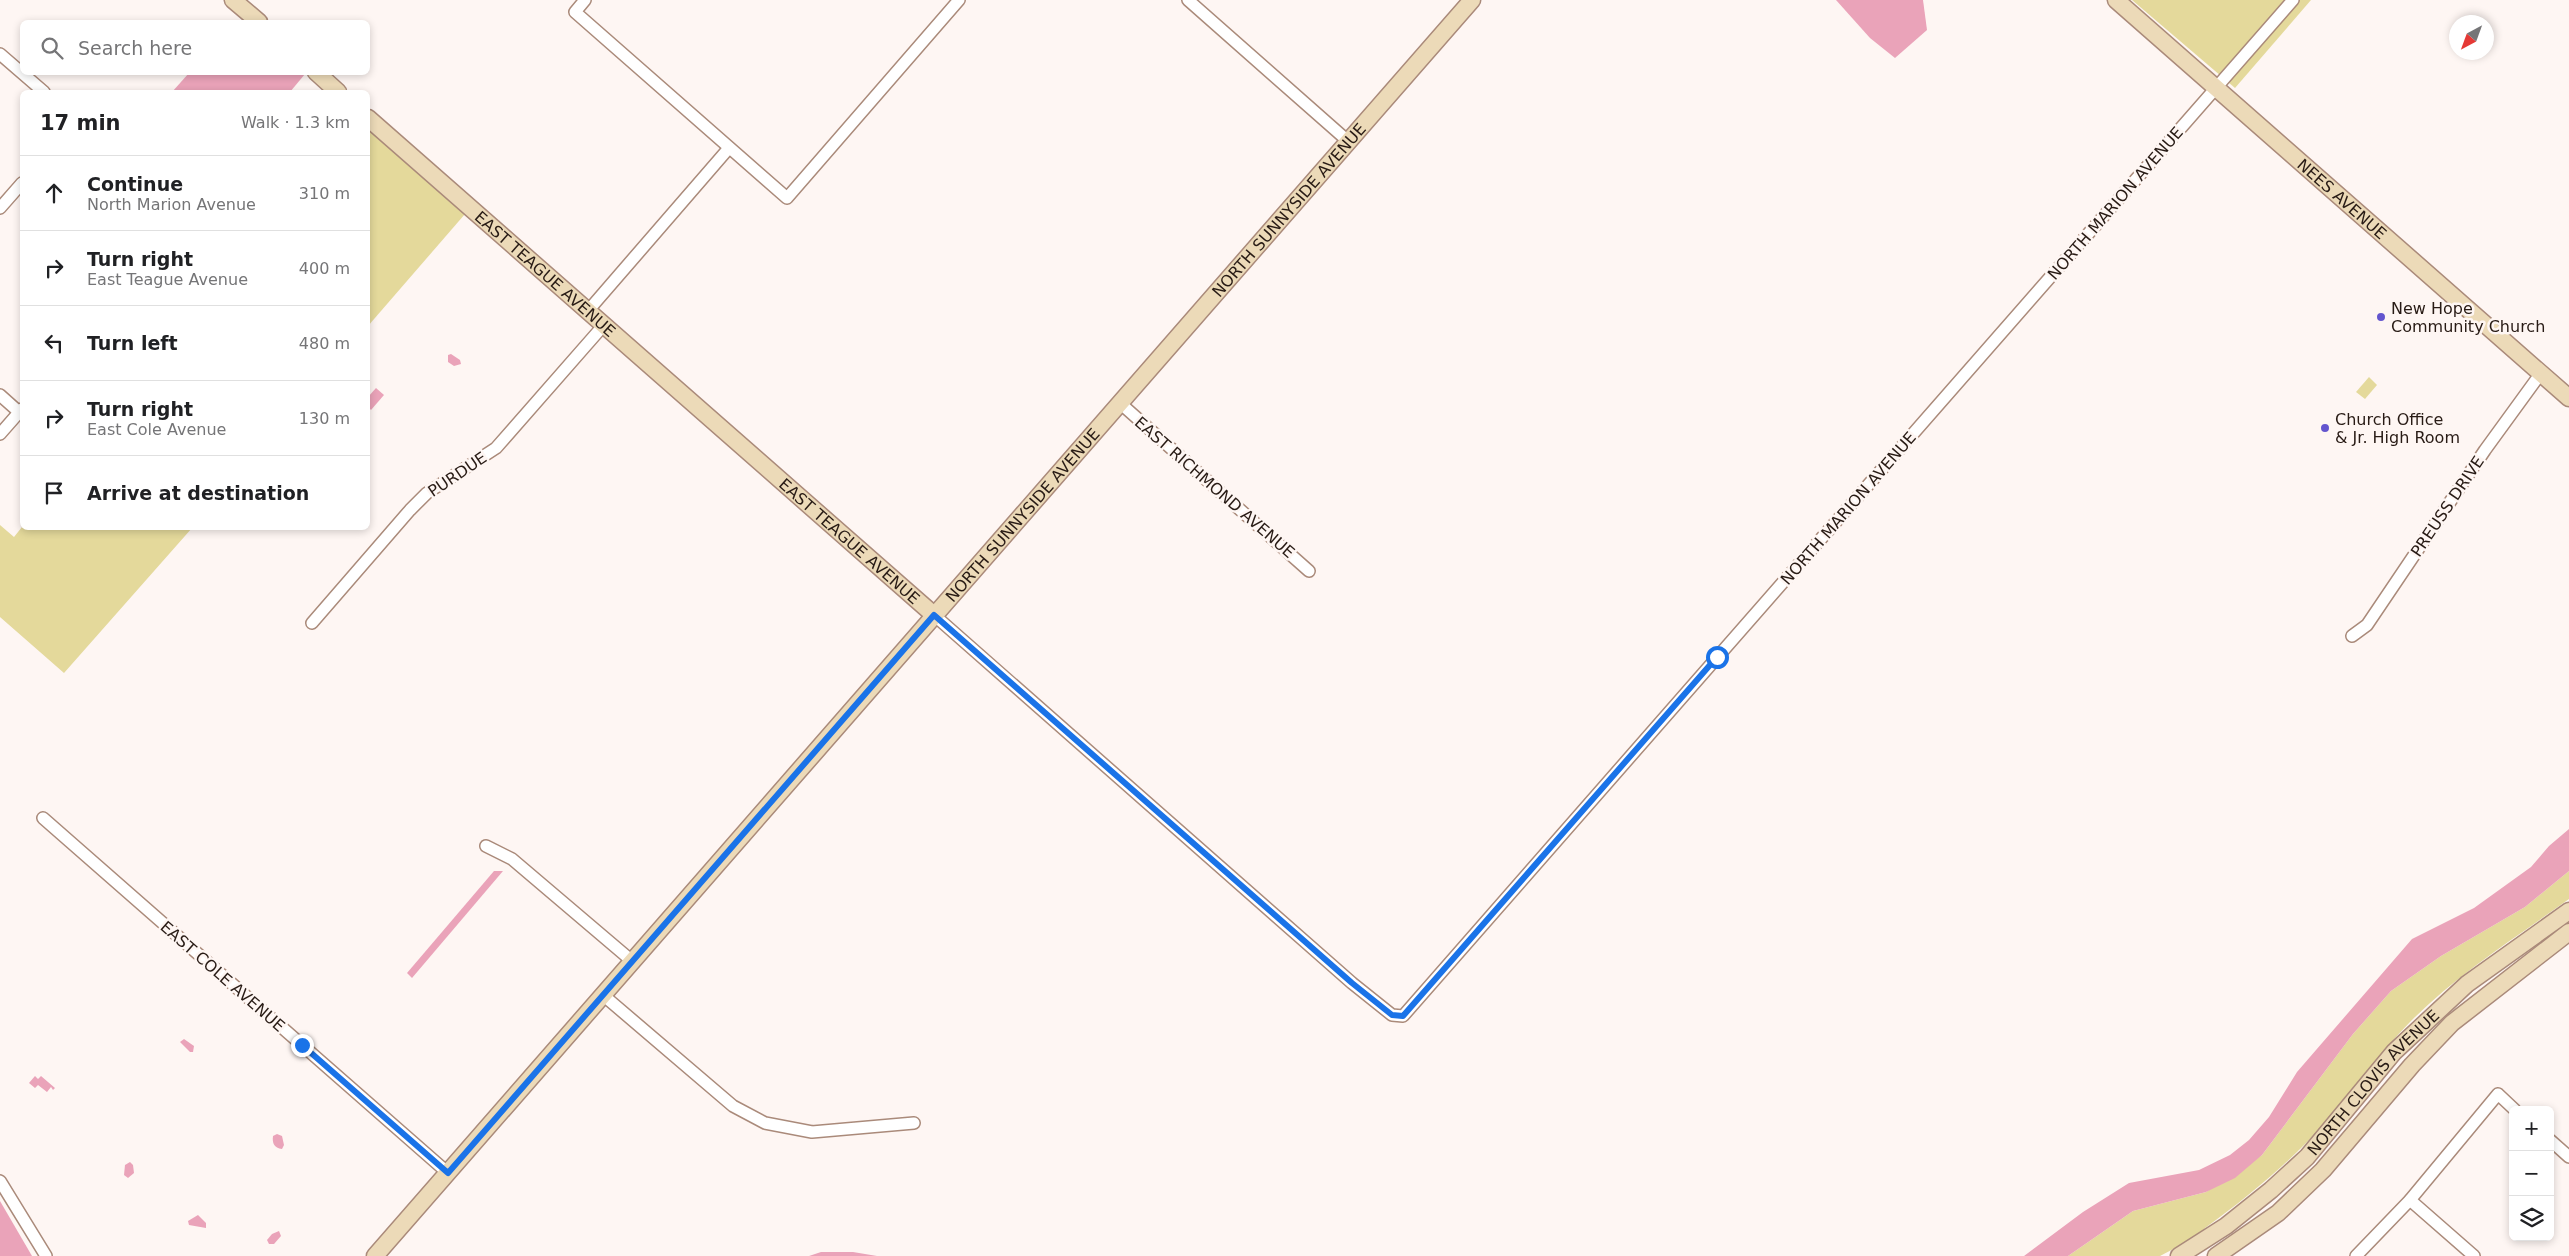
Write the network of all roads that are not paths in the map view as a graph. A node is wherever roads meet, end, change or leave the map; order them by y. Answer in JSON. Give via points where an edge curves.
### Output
{"nodes":[{"id":1,"x":233,"y":0,"type":"edge"},
{"id":2,"x":585,"y":0,"type":"edge"},
{"id":3,"x":959,"y":0,"type":"edge"},
{"id":4,"x":1188,"y":0,"type":"edge"},
{"id":5,"x":1472,"y":0,"type":"edge"},
{"id":6,"x":2116,"y":0,"type":"edge"},
{"id":7,"x":2294,"y":0,"type":"edge"},
{"id":8,"x":257,"y":20,"type":"edge"},
{"id":9,"x":0,"y":54,"type":"edge"},
{"id":10,"x":20,"y":71,"type":"edge"},
{"id":11,"x":24,"y":75,"type":"edge"},
{"id":12,"x":319,"y":75,"type":"edge"},
{"id":13,"x":2215,"y":88,"type":"junction"},
{"id":14,"x":42,"y":90,"type":"edge"},
{"id":15,"x":336,"y":90,"type":"edge"},
{"id":16,"x":370,"y":120,"type":"edge"},
{"id":17,"x":1349,"y":142,"type":"junction"},
{"id":18,"x":729,"y":148,"type":"junction"},
{"id":19,"x":20,"y":185,"type":"edge"},
{"id":20,"x":0,"y":208,"type":"edge"},
{"id":21,"x":587,"y":312,"type":"junction"},
{"id":22,"x":603,"y":326,"type":"junction"},
{"id":23,"x":2541,"y":373,"type":"junction"},
{"id":24,"x":0,"y":395,"type":"edge"},
{"id":25,"x":2569,"y":398,"type":"edge"},
{"id":26,"x":1120,"y":404,"type":"junction"},
{"id":27,"x":20,"y":409,"type":"edge"},
{"id":28,"x":20,"y":411,"type":"edge"},
{"id":29,"x":0,"y":434,"type":"edge"},
{"id":30,"x":1309,"y":570,"type":"dead end"},
{"id":31,"x":934,"y":615,"type":"junction"},
{"id":32,"x":312,"y":623,"type":"dead end"},
{"id":33,"x":2352,"y":636,"type":"dead end"},
{"id":34,"x":43,"y":818,"type":"dead end"},
{"id":35,"x":486,"y":846,"type":"dead end"},
{"id":36,"x":2569,"y":911,"type":"edge"},
{"id":37,"x":2569,"y":932,"type":"edge"},
{"id":38,"x":632,"y":961,"type":"junction"},
{"id":39,"x":603,"y":996,"type":"junction"},
{"id":40,"x":1403,"y":1016,"type":"joint"},
{"id":41,"x":2512,"y":1106,"type":"edge"},
{"id":42,"x":914,"y":1123,"type":"dead end"},
{"id":43,"x":2554,"y":1144,"type":"edge"},
{"id":44,"x":2569,"y":1157,"type":"edge"},
{"id":45,"x":448,"y":1173,"type":"junction"},
{"id":46,"x":0,"y":1181,"type":"edge"},
{"id":47,"x":2410,"y":1200,"type":"junction"},
{"id":48,"x":2186,"y":1254,"type":"edge"},
{"id":49,"x":46,"y":1256,"type":"edge"},
{"id":50,"x":374,"y":1256,"type":"edge"},
{"id":51,"x":2216,"y":1256,"type":"edge"},
{"id":52,"x":2356,"y":1256,"type":"edge"},
{"id":53,"x":2474,"y":1256,"type":"edge"}],
"edges":[{"from":1,"to":8,"type":"main road"},
{"from":2,"to":18,"type":"street","via":[[575,12]]},
{"from":3,"to":18,"type":"street","via":[[786,198]]},
{"from":4,"to":17,"type":"street"},
{"from":5,"to":17,"type":"main road","name":"NORTH SUNNYSIDE AVENUE"},
{"from":6,"to":13,"type":"main road","name":"NEES AVENUE"},
{"from":7,"to":13,"type":"street","name":"NORTH MARION AVENUE"},
{"from":9,"to":10,"type":"street"},
{"from":11,"to":14,"type":"street"},
{"from":12,"to":15,"type":"main road"},
{"from":13,"to":23,"type":"main road","name":"NEES AVENUE"},
{"from":13,"to":40,"type":"street","name":"NORTH MARION AVENUE"},
{"from":16,"to":21,"type":"main road","name":"EAST TEAGUE AVENUE"},
{"from":17,"to":26,"type":"main road","name":"NORTH SUNNYSIDE AVENUE"},
{"from":18,"to":21,"type":"street"},
{"from":19,"to":20,"type":"street"},
{"from":21,"to":22,"type":"main road","name":"EAST TEAGUE AVENUE"},
{"from":22,"to":31,"type":"main road","name":"EAST TEAGUE AVENUE"},
{"from":22,"to":32,"type":"street","name":"PURDUE","via":[[496,448],[427,493],[414,506]]},
{"from":23,"to":25,"type":"main road","name":"NEES AVENUE"},
{"from":23,"to":33,"type":"street","name":"PREUSS DRIVE","via":[[2367,625]]},
{"from":24,"to":27,"type":"street"},
{"from":26,"to":30,"type":"street","name":"EAST RICHMOND AVENUE"},
{"from":26,"to":31,"type":"main road","name":"NORTH SUNNYSIDE AVENUE"},
{"from":28,"to":29,"type":"street"},
{"from":31,"to":38,"type":"main road","name":"NORTH SUNNYSIDE AVENUE"},
{"from":31,"to":40,"type":"street","name":"EAST TEAGUE AVENUE","via":[[1352,983],[1392,1015]]},
{"from":34,"to":45,"type":"street","name":"EAST COLE AVENUE"},
{"from":35,"to":38,"type":"street","via":[[512,859]]},
{"from":36,"to":48,"type":"main road","name":"NORTH CLOVIS AVENUE","via":[[2467,984],[2394,1052],[2307,1157],[2233,1220]]},
{"from":37,"to":51,"type":"main road","name":"NORTH CLOVIS AVENUE","via":[[2452,1023],[2412,1064],[2323,1170],[2278,1213]]},
{"from":38,"to":39,"type":"main road","name":"NORTH SUNNYSIDE AVENUE"},
{"from":39,"to":42,"type":"street","via":[[733,1106],[765,1123],[812,1132]]},
{"from":39,"to":45,"type":"main road","name":"NORTH SUNNYSIDE AVENUE"},
{"from":41,"to":47,"type":"street","via":[[2498,1094]]},
{"from":43,"to":44,"type":"street"},
{"from":45,"to":50,"type":"main road","name":"NORTH SUNNYSIDE AVENUE"},
{"from":46,"to":49,"type":"street"},
{"from":47,"to":52,"type":"street"},
{"from":47,"to":53,"type":"street"}]}
